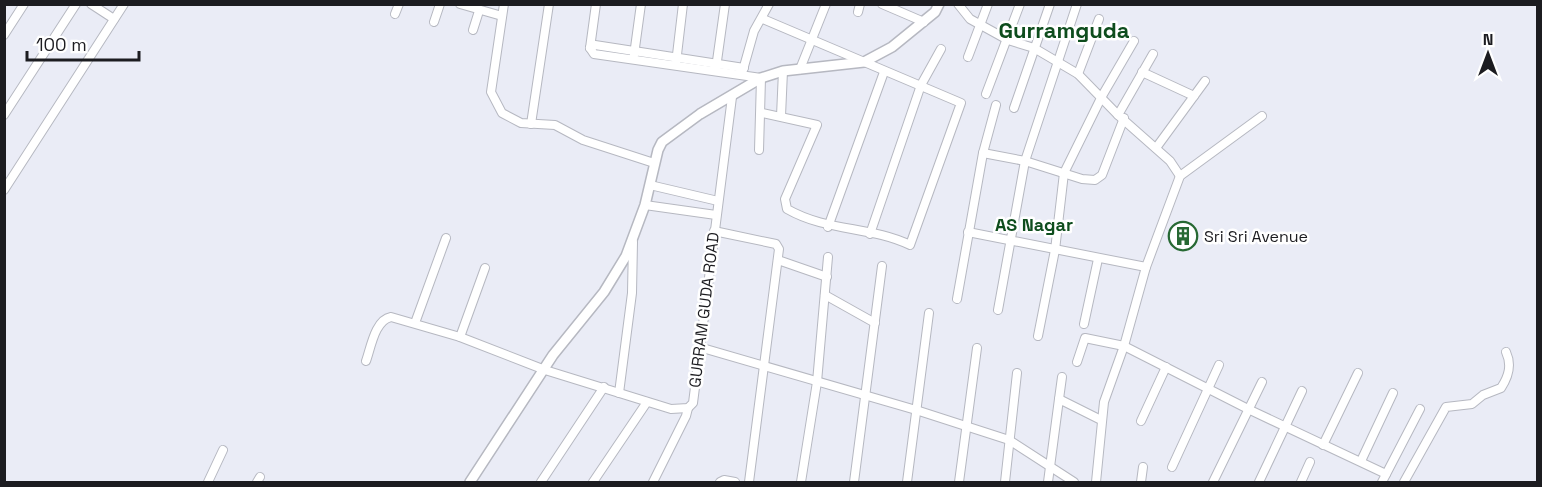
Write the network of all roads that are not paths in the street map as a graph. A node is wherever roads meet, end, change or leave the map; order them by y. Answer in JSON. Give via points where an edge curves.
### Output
{"nodes":[{"id":1,"x":24,"y":4,"type":"edge"},
{"id":2,"x":76,"y":4,"type":"edge"},
{"id":3,"x":91,"y":4,"type":"edge"},
{"id":4,"x":123,"y":4,"type":"edge"},
{"id":5,"x":399,"y":4,"type":"edge"},
{"id":6,"x":440,"y":4,"type":"edge"},
{"id":7,"x":460,"y":4,"type":"edge"},
{"id":8,"x":504,"y":4,"type":"edge"},
{"id":9,"x":549,"y":4,"type":"edge"},
{"id":10,"x":596,"y":4,"type":"edge"},
{"id":11,"x":641,"y":4,"type":"edge"},
{"id":12,"x":683,"y":4,"type":"edge"},
{"id":13,"x":725,"y":4,"type":"edge"},
{"id":14,"x":769,"y":4,"type":"edge"},
{"id":15,"x":826,"y":4,"type":"edge"},
{"id":16,"x":882,"y":4,"type":"edge"},
{"id":17,"x":939,"y":4,"type":"edge"},
{"id":18,"x":958,"y":4,"type":"edge"},
{"id":19,"x":988,"y":4,"type":"edge"},
{"id":20,"x":1020,"y":4,"type":"edge"},
{"id":21,"x":1050,"y":4,"type":"edge"},
{"id":22,"x":1077,"y":4,"type":"edge"},
{"id":23,"x":479,"y":10,"type":"junction"},
{"id":24,"x":395,"y":14,"type":"dead end"},
{"id":25,"x":502,"y":16,"type":"junction"},
{"id":26,"x":114,"y":19,"type":"junction"},
{"id":27,"x":763,"y":19,"type":"junction"},
{"id":28,"x":1099,"y":19,"type":"dead end"},
{"id":29,"x":434,"y":22,"type":"dead end"},
{"id":30,"x":924,"y":22,"type":"junction"},
{"id":31,"x":980,"y":25,"type":"junction"},
{"id":32,"x":473,"y":30,"type":"dead end"},
{"id":33,"x":4,"y":35,"type":"edge"},
{"id":34,"x":812,"y":39,"type":"junction"},
{"id":35,"x":1008,"y":40,"type":"junction"},
{"id":36,"x":1134,"y":41,"type":"dead end"},
{"id":37,"x":1034,"y":48,"type":"junction"},
{"id":38,"x":941,"y":49,"type":"dead end"},
{"id":39,"x":1153,"y":54,"type":"dead end"},
{"id":40,"x":634,"y":55,"type":"junction"},
{"id":41,"x":968,"y":57,"type":"dead end"},
{"id":42,"x":1059,"y":61,"type":"junction"},
{"id":43,"x":676,"y":62,"type":"junction"},
{"id":44,"x":864,"y":62,"type":"junction"},
{"id":45,"x":716,"y":68,"type":"junction"},
{"id":46,"x":800,"y":69,"type":"junction"},
{"id":47,"x":743,"y":71,"type":"junction"},
{"id":48,"x":783,"y":71,"type":"junction"},
{"id":49,"x":884,"y":72,"type":"junction"},
{"id":50,"x":1142,"y":72,"type":"junction"},
{"id":51,"x":1078,"y":74,"type":"junction"},
{"id":52,"x":761,"y":78,"type":"junction"},
{"id":53,"x":1205,"y":81,"type":"dead end"},
{"id":54,"x":921,"y":85,"type":"junction"},
{"id":55,"x":986,"y":94,"type":"dead end"},
{"id":56,"x":1102,"y":96,"type":"junction"},
{"id":57,"x":1194,"y":96,"type":"junction"},
{"id":58,"x":732,"y":97,"type":"junction"},
{"id":59,"x":996,"y":105,"type":"dead end"},
{"id":60,"x":1014,"y":108,"type":"dead end"},
{"id":61,"x":762,"y":113,"type":"junction"},
{"id":62,"x":4,"y":115,"type":"edge"},
{"id":63,"x":781,"y":116,"type":"junction"},
{"id":64,"x":1121,"y":116,"type":"junction"},
{"id":65,"x":1262,"y":116,"type":"dead end"},
{"id":66,"x":531,"y":124,"type":"junction"},
{"id":67,"x":1156,"y":148,"type":"junction"},
{"id":68,"x":759,"y":150,"type":"dead end"},
{"id":69,"x":983,"y":153,"type":"junction"},
{"id":70,"x":1025,"y":161,"type":"junction"},
{"id":71,"x":654,"y":163,"type":"junction"},
{"id":72,"x":1064,"y":173,"type":"junction"},
{"id":73,"x":1180,"y":176,"type":"junction"},
{"id":74,"x":650,"y":185,"type":"junction"},
{"id":75,"x":4,"y":190,"type":"edge"},
{"id":76,"x":718,"y":201,"type":"junction"},
{"id":77,"x":645,"y":205,"type":"junction"},
{"id":78,"x":716,"y":215,"type":"junction"},
{"id":79,"x":828,"y":227,"type":"junction"},
{"id":80,"x":714,"y":231,"type":"junction"},
{"id":81,"x":968,"y":232,"type":"junction"},
{"id":82,"x":870,"y":234,"type":"junction"},
{"id":83,"x":633,"y":235,"type":"junction"},
{"id":84,"x":446,"y":238,"type":"dead end"},
{"id":85,"x":1011,"y":242,"type":"junction"},
{"id":86,"x":1055,"y":250,"type":"junction"},
{"id":87,"x":828,"y":257,"type":"dead end"},
{"id":88,"x":1098,"y":259,"type":"junction"},
{"id":89,"x":778,"y":260,"type":"junction"},
{"id":90,"x":882,"y":266,"type":"dead end"},
{"id":91,"x":1146,"y":267,"type":"junction"},
{"id":92,"x":485,"y":268,"type":"dead end"},
{"id":93,"x":826,"y":277,"type":"junction"},
{"id":94,"x":825,"y":295,"type":"junction"},
{"id":95,"x":957,"y":299,"type":"dead end"},
{"id":96,"x":998,"y":310,"type":"dead end"},
{"id":97,"x":929,"y":313,"type":"dead end"},
{"id":98,"x":875,"y":323,"type":"junction"},
{"id":99,"x":415,"y":324,"type":"junction"},
{"id":100,"x":1084,"y":324,"type":"dead end"},
{"id":101,"x":1038,"y":336,"type":"dead end"},
{"id":102,"x":460,"y":337,"type":"junction"},
{"id":103,"x":1124,"y":346,"type":"junction"},
{"id":104,"x":699,"y":347,"type":"junction"},
{"id":105,"x":977,"y":348,"type":"dead end"},
{"id":106,"x":1506,"y":352,"type":"dead end"},
{"id":107,"x":366,"y":361,"type":"dead end"},
{"id":108,"x":1077,"y":362,"type":"dead end"},
{"id":109,"x":1220,"y":365,"type":"dead end"},
{"id":110,"x":765,"y":366,"type":"junction"},
{"id":111,"x":1166,"y":367,"type":"junction"},
{"id":112,"x":545,"y":370,"type":"junction"},
{"id":113,"x":1017,"y":373,"type":"dead end"},
{"id":114,"x":1358,"y":373,"type":"dead end"},
{"id":115,"x":1062,"y":377,"type":"dead end"},
{"id":116,"x":817,"y":382,"type":"junction"},
{"id":117,"x":1262,"y":382,"type":"dead end"},
{"id":118,"x":604,"y":387,"type":"junction"},
{"id":119,"x":1210,"y":389,"type":"junction"},
{"id":120,"x":1302,"y":392,"type":"dead end"},
{"id":121,"x":619,"y":393,"type":"junction"},
{"id":122,"x":1393,"y":393,"type":"dead end"},
{"id":123,"x":867,"y":396,"type":"junction"},
{"id":124,"x":1059,"y":399,"type":"junction"},
{"id":125,"x":647,"y":402,"type":"junction"},
{"id":126,"x":688,"y":408,"type":"junction"},
{"id":127,"x":1420,"y":409,"type":"dead end"},
{"id":128,"x":916,"y":410,"type":"junction"},
{"id":129,"x":1250,"y":410,"type":"junction"},
{"id":130,"x":1101,"y":420,"type":"junction"},
{"id":131,"x":1141,"y":421,"type":"dead end"},
{"id":132,"x":967,"y":425,"type":"junction"},
{"id":133,"x":1285,"y":426,"type":"junction"},
{"id":134,"x":1009,"y":440,"type":"junction"},
{"id":135,"x":1323,"y":445,"type":"junction"},
{"id":136,"x":223,"y":450,"type":"dead end"},
{"id":137,"x":1361,"y":461,"type":"junction"},
{"id":138,"x":1310,"y":462,"type":"dead end"},
{"id":139,"x":1050,"y":467,"type":"junction"},
{"id":140,"x":1143,"y":467,"type":"dead end"},
{"id":141,"x":1172,"y":467,"type":"dead end"},
{"id":142,"x":1386,"y":474,"type":"junction"},
{"id":143,"x":208,"y":483,"type":"edge"},
{"id":144,"x":470,"y":483,"type":"edge"},
{"id":145,"x":541,"y":483,"type":"edge"},
{"id":146,"x":593,"y":483,"type":"edge"},
{"id":147,"x":653,"y":483,"type":"edge"},
{"id":148,"x":720,"y":483,"type":"edge"},
{"id":149,"x":735,"y":483,"type":"edge"},
{"id":150,"x":749,"y":483,"type":"edge"},
{"id":151,"x":801,"y":483,"type":"edge"},
{"id":152,"x":854,"y":483,"type":"edge"},
{"id":153,"x":907,"y":483,"type":"edge"},
{"id":154,"x":959,"y":483,"type":"edge"},
{"id":155,"x":1005,"y":483,"type":"edge"},
{"id":156,"x":1048,"y":483,"type":"edge"},
{"id":157,"x":1074,"y":483,"type":"edge"},
{"id":158,"x":1096,"y":483,"type":"edge"},
{"id":159,"x":1141,"y":483,"type":"edge"},
{"id":160,"x":1213,"y":483,"type":"edge"},
{"id":161,"x":1259,"y":483,"type":"edge"},
{"id":162,"x":1301,"y":483,"type":"edge"},
{"id":163,"x":1382,"y":483,"type":"edge"},
{"id":164,"x":1404,"y":483,"type":"edge"}],
"edges":[{"from":1,"to":33,"type":"street"},
{"from":2,"to":62,"type":"street"},
{"from":3,"to":26,"type":"street"},
{"from":4,"to":26,"type":"street"},
{"from":5,"to":24,"type":"street"},
{"from":6,"to":29,"type":"street"},
{"from":7,"to":23,"type":"street"},
{"from":8,"to":25,"type":"street"},
{"from":9,"to":66,"type":"street"},
{"from":10,"to":40,"type":"street","via":[[590,48],[594,54]]},
{"from":11,"to":40,"type":"street"},
{"from":12,"to":43,"type":"street"},
{"from":13,"to":45,"type":"street"},
{"from":14,"to":27,"type":"street"},
{"from":15,"to":34,"type":"street"},
{"from":16,"to":30,"type":"street"},
{"from":17,"to":30,"type":"main road"},
{"from":18,"to":31,"type":"street","via":[[967,18]]},
{"from":19,"to":31,"type":"street"},
{"from":20,"to":35,"type":"street"},
{"from":21,"to":37,"type":"street"},
{"from":22,"to":42,"type":"street"},
{"from":23,"to":25,"type":"street"},
{"from":23,"to":32,"type":"street"},
{"from":25,"to":66,"type":"street","via":[[491,92],[502,113]]},
{"from":26,"to":75,"type":"street"},
{"from":27,"to":34,"type":"street"},
{"from":27,"to":47,"type":"street","via":[[754,32]]},
{"from":28,"to":51,"type":"street"},
{"from":30,"to":44,"type":"main road","via":[[892,47]]},
{"from":31,"to":35,"type":"street"},
{"from":31,"to":41,"type":"street"},
{"from":34,"to":44,"type":"street"},
{"from":34,"to":46,"type":"street"},
{"from":35,"to":37,"type":"street"},
{"from":35,"to":55,"type":"street"},
{"from":36,"to":56,"type":"street"},
{"from":37,"to":42,"type":"street"},
{"from":37,"to":60,"type":"street"},
{"from":38,"to":54,"type":"street"},
{"from":39,"to":50,"type":"street"},
{"from":40,"to":43,"type":"street"},
{"from":42,"to":51,"type":"street"},
{"from":42,"to":70,"type":"street"},
{"from":43,"to":45,"type":"street"},
{"from":44,"to":46,"type":"main road"},
{"from":44,"to":49,"type":"street"},
{"from":45,"to":47,"type":"street"},
{"from":46,"to":48,"type":"main road"},
{"from":47,"to":52,"type":"street"},
{"from":48,"to":52,"type":"main road"},
{"from":48,"to":63,"type":"street"},
{"from":49,"to":54,"type":"street"},
{"from":49,"to":79,"type":"street"},
{"from":50,"to":57,"type":"street"},
{"from":50,"to":64,"type":"street"},
{"from":51,"to":56,"type":"street"},
{"from":52,"to":58,"type":"main road"},
{"from":52,"to":61,"type":"street"},
{"from":53,"to":57,"type":"street"},
{"from":54,"to":82,"type":"street"},
{"from":54,"to":82,"type":"street","via":[[961,103],[910,245]]},
{"from":56,"to":64,"type":"street"},
{"from":56,"to":72,"type":"street"},
{"from":57,"to":67,"type":"street"},
{"from":58,"to":71,"type":"main road","via":[[671,133],[662,141]]},
{"from":58,"to":76,"type":"street","name":"GURRAM GUDA ROAD"},
{"from":59,"to":69,"type":"street"},
{"from":61,"to":63,"type":"street"},
{"from":61,"to":68,"type":"street"},
{"from":63,"to":79,"type":"street","via":[[817,125],[784,206]]},
{"from":64,"to":67,"type":"street"},
{"from":64,"to":72,"type":"street","via":[[1102,175],[1095,180]]},
{"from":65,"to":73,"type":"street"},
{"from":66,"to":71,"type":"street","via":[[555,125],[583,140]]},
{"from":67,"to":73,"type":"street"},
{"from":69,"to":70,"type":"street"},
{"from":69,"to":81,"type":"street"},
{"from":70,"to":72,"type":"street"},
{"from":70,"to":85,"type":"street"},
{"from":71,"to":74,"type":"main road"},
{"from":72,"to":86,"type":"street"},
{"from":73,"to":91,"type":"street"},
{"from":74,"to":76,"type":"street"},
{"from":74,"to":77,"type":"main road"},
{"from":76,"to":78,"type":"street","name":"GURRAM GUDA ROAD"},
{"from":77,"to":78,"type":"street"},
{"from":77,"to":83,"type":"main road"},
{"from":78,"to":80,"type":"street","name":"GURRAM GUDA ROAD"},
{"from":79,"to":82,"type":"street","via":[[836,225]]},
{"from":80,"to":89,"type":"street","via":[[776,244]]},
{"from":80,"to":104,"type":"street","name":"GURRAM GUDA ROAD"},
{"from":81,"to":85,"type":"street"},
{"from":81,"to":95,"type":"street"},
{"from":83,"to":112,"type":"main road","via":[[626,256],[604,292]]},
{"from":83,"to":121,"type":"street","via":[[632,293]]},
{"from":84,"to":99,"type":"street"},
{"from":85,"to":86,"type":"street"},
{"from":85,"to":96,"type":"street"},
{"from":86,"to":88,"type":"street"},
{"from":86,"to":101,"type":"street"},
{"from":87,"to":93,"type":"street"},
{"from":88,"to":91,"type":"street"},
{"from":88,"to":100,"type":"street"},
{"from":89,"to":93,"type":"street"},
{"from":89,"to":110,"type":"street"},
{"from":90,"to":98,"type":"street"},
{"from":91,"to":103,"type":"street"},
{"from":92,"to":102,"type":"street"},
{"from":93,"to":94,"type":"street"},
{"from":94,"to":98,"type":"street"},
{"from":94,"to":116,"type":"street"},
{"from":97,"to":128,"type":"street"},
{"from":98,"to":123,"type":"street"},
{"from":99,"to":102,"type":"street","name":"GURRAM GUDA ROAD"},
{"from":99,"to":107,"type":"street","name":"GURRAM GUDA ROAD","via":[[385,318]]},
{"from":102,"to":112,"type":"street","name":"GURRAM GUDA ROAD"},
{"from":103,"to":108,"type":"street","via":[[1085,338]]},
{"from":103,"to":111,"type":"street"},
{"from":103,"to":130,"type":"street"},
{"from":104,"to":110,"type":"street"},
{"from":104,"to":126,"type":"street","name":"GURRAM GUDA ROAD","via":[[693,403]]},
{"from":105,"to":132,"type":"street"},
{"from":106,"to":164,"type":"street","via":[[1509,371],[1501,388],[1472,404],[1446,407]]},
{"from":109,"to":119,"type":"street"},
{"from":110,"to":116,"type":"street"},
{"from":110,"to":150,"type":"street"},
{"from":111,"to":119,"type":"street"},
{"from":111,"to":131,"type":"street"},
{"from":112,"to":118,"type":"street","name":"GURRAM GUDA ROAD"},
{"from":112,"to":144,"type":"main road"},
{"from":113,"to":134,"type":"street"},
{"from":114,"to":135,"type":"street"},
{"from":115,"to":124,"type":"street"},
{"from":116,"to":123,"type":"street"},
{"from":116,"to":151,"type":"street"},
{"from":117,"to":129,"type":"street"},
{"from":118,"to":121,"type":"street","name":"GURRAM GUDA ROAD"},
{"from":118,"to":145,"type":"street"},
{"from":119,"to":129,"type":"street"},
{"from":119,"to":141,"type":"street"},
{"from":120,"to":133,"type":"street"},
{"from":121,"to":125,"type":"street","name":"GURRAM GUDA ROAD"},
{"from":122,"to":137,"type":"street"},
{"from":123,"to":128,"type":"street"},
{"from":123,"to":152,"type":"street"},
{"from":124,"to":130,"type":"street"},
{"from":124,"to":139,"type":"street"},
{"from":125,"to":126,"type":"street","name":"GURRAM GUDA ROAD","via":[[670,409]]},
{"from":125,"to":146,"type":"street"},
{"from":126,"to":147,"type":"street"},
{"from":127,"to":142,"type":"street"},
{"from":128,"to":132,"type":"street"},
{"from":128,"to":153,"type":"street"},
{"from":129,"to":133,"type":"street"},
{"from":129,"to":160,"type":"street"},
{"from":130,"to":158,"type":"street"},
{"from":132,"to":134,"type":"street"},
{"from":132,"to":154,"type":"street"},
{"from":133,"to":135,"type":"street"},
{"from":133,"to":161,"type":"street"},
{"from":134,"to":139,"type":"street"},
{"from":134,"to":155,"type":"street"},
{"from":135,"to":137,"type":"street"},
{"from":136,"to":143,"type":"street"},
{"from":137,"to":142,"type":"street"},
{"from":138,"to":162,"type":"street"},
{"from":139,"to":156,"type":"street"},
{"from":139,"to":157,"type":"street"},
{"from":140,"to":159,"type":"street"},
{"from":142,"to":163,"type":"street"},
{"from":148,"to":149,"type":"street"}]}
